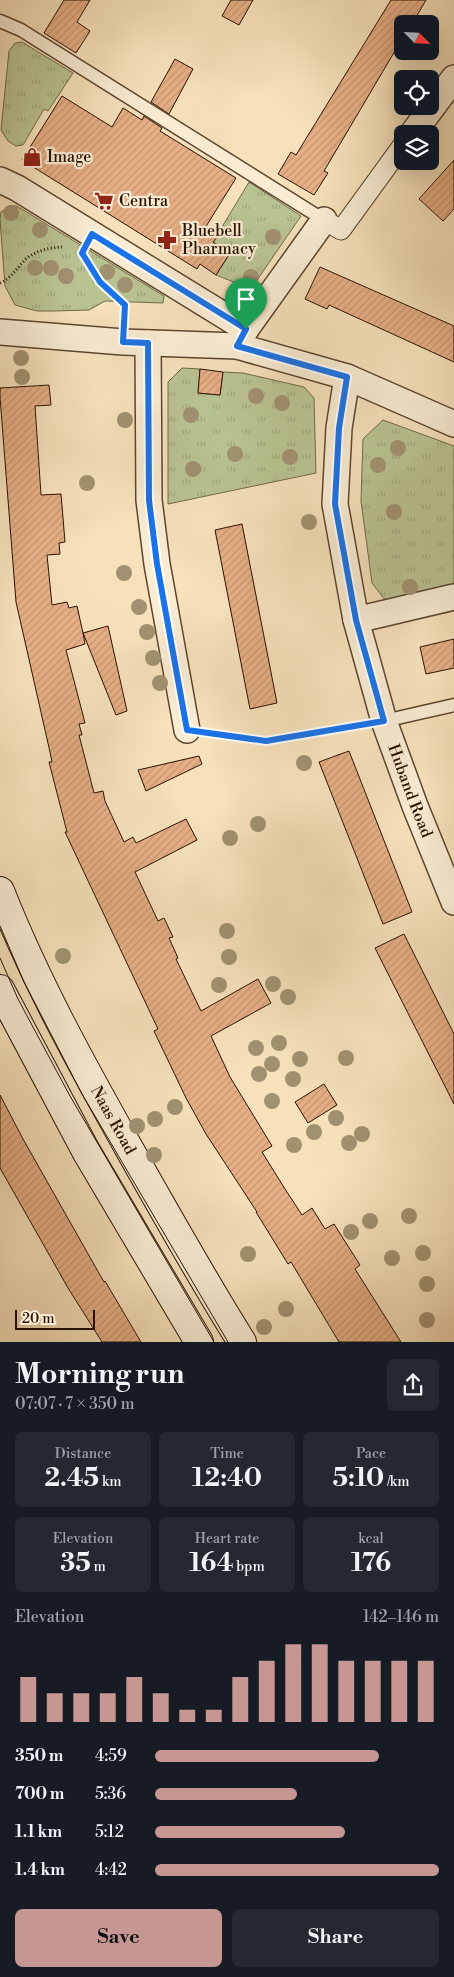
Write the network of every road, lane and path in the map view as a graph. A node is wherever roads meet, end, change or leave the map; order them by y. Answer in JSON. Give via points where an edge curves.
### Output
{"nodes":[{"id":1,"x":0,"y":21,"type":"edge"},
{"id":2,"x":454,"y":78,"type":"edge"},
{"id":3,"x":419,"y":125,"type":"edge"},
{"id":4,"x":394,"y":158,"type":"edge"},
{"id":5,"x":0,"y":180,"type":"edge"},
{"id":6,"x":324,"y":220,"type":"junction"},
{"id":7,"x":87,"y":243,"type":"junction"},
{"id":8,"x":0,"y":283,"type":"edge"},
{"id":9,"x":0,"y":332,"type":"edge"},
{"id":10,"x":242,"y":338,"type":"junction"},
{"id":11,"x":123,"y":342,"type":"junction"},
{"id":12,"x":148,"y":343,"type":"junction"},
{"id":13,"x":347,"y":377,"type":"junction"},
{"id":14,"x":454,"y":424,"type":"edge"},
{"id":15,"x":454,"y":597,"type":"edge"},
{"id":16,"x":356,"y":620,"type":"junction"},
{"id":17,"x":454,"y":705,"type":"edge"},
{"id":18,"x":384,"y":721,"type":"junction"},
{"id":19,"x":187,"y":730,"type":"joint"},
{"id":20,"x":0,"y":891,"type":"edge"},
{"id":21,"x":454,"y":902,"type":"edge"},
{"id":22,"x":0,"y":989,"type":"edge"},
{"id":23,"x":199,"y":1342,"type":"edge"},
{"id":24,"x":242,"y":1342,"type":"edge"}],
"edges":[{"from":1,"to":6,"type":"lane","via":[[21,30]]},
{"from":2,"to":3,"type":"street"},
{"from":4,"to":6,"type":"street","via":[[340,230]]},
{"from":5,"to":7,"type":"street","via":[[17,188]]},
{"from":6,"to":10,"type":"street"},
{"from":7,"to":8,"type":"path","via":[[45,248],[28,258]]},
{"from":7,"to":10,"type":"street"},
{"from":7,"to":11,"type":"path","via":[[100,282],[125,305]]},
{"from":9,"to":11,"type":"street"},
{"from":10,"to":12,"type":"street"},
{"from":10,"to":13,"type":"street"},
{"from":11,"to":12,"type":"street"},
{"from":12,"to":19,"type":"street","via":[[149,500],[157,564]]},
{"from":13,"to":14,"type":"street"},
{"from":13,"to":16,"type":"street","name":"Huband Road","via":[[339,428],[335,504]]},
{"from":15,"to":16,"type":"street"},
{"from":16,"to":18,"type":"street","name":"Huband Road"},
{"from":17,"to":18,"type":"lane"},
{"from":18,"to":19,"type":"path","via":[[266,741]]},
{"from":18,"to":21,"type":"street","name":"Huband Road"},
{"from":20,"to":24,"type":"main road","name":"Naas Road","via":[[79,1061]]},
{"from":22,"to":23,"type":"main road","via":[[86,1151]]}]}
